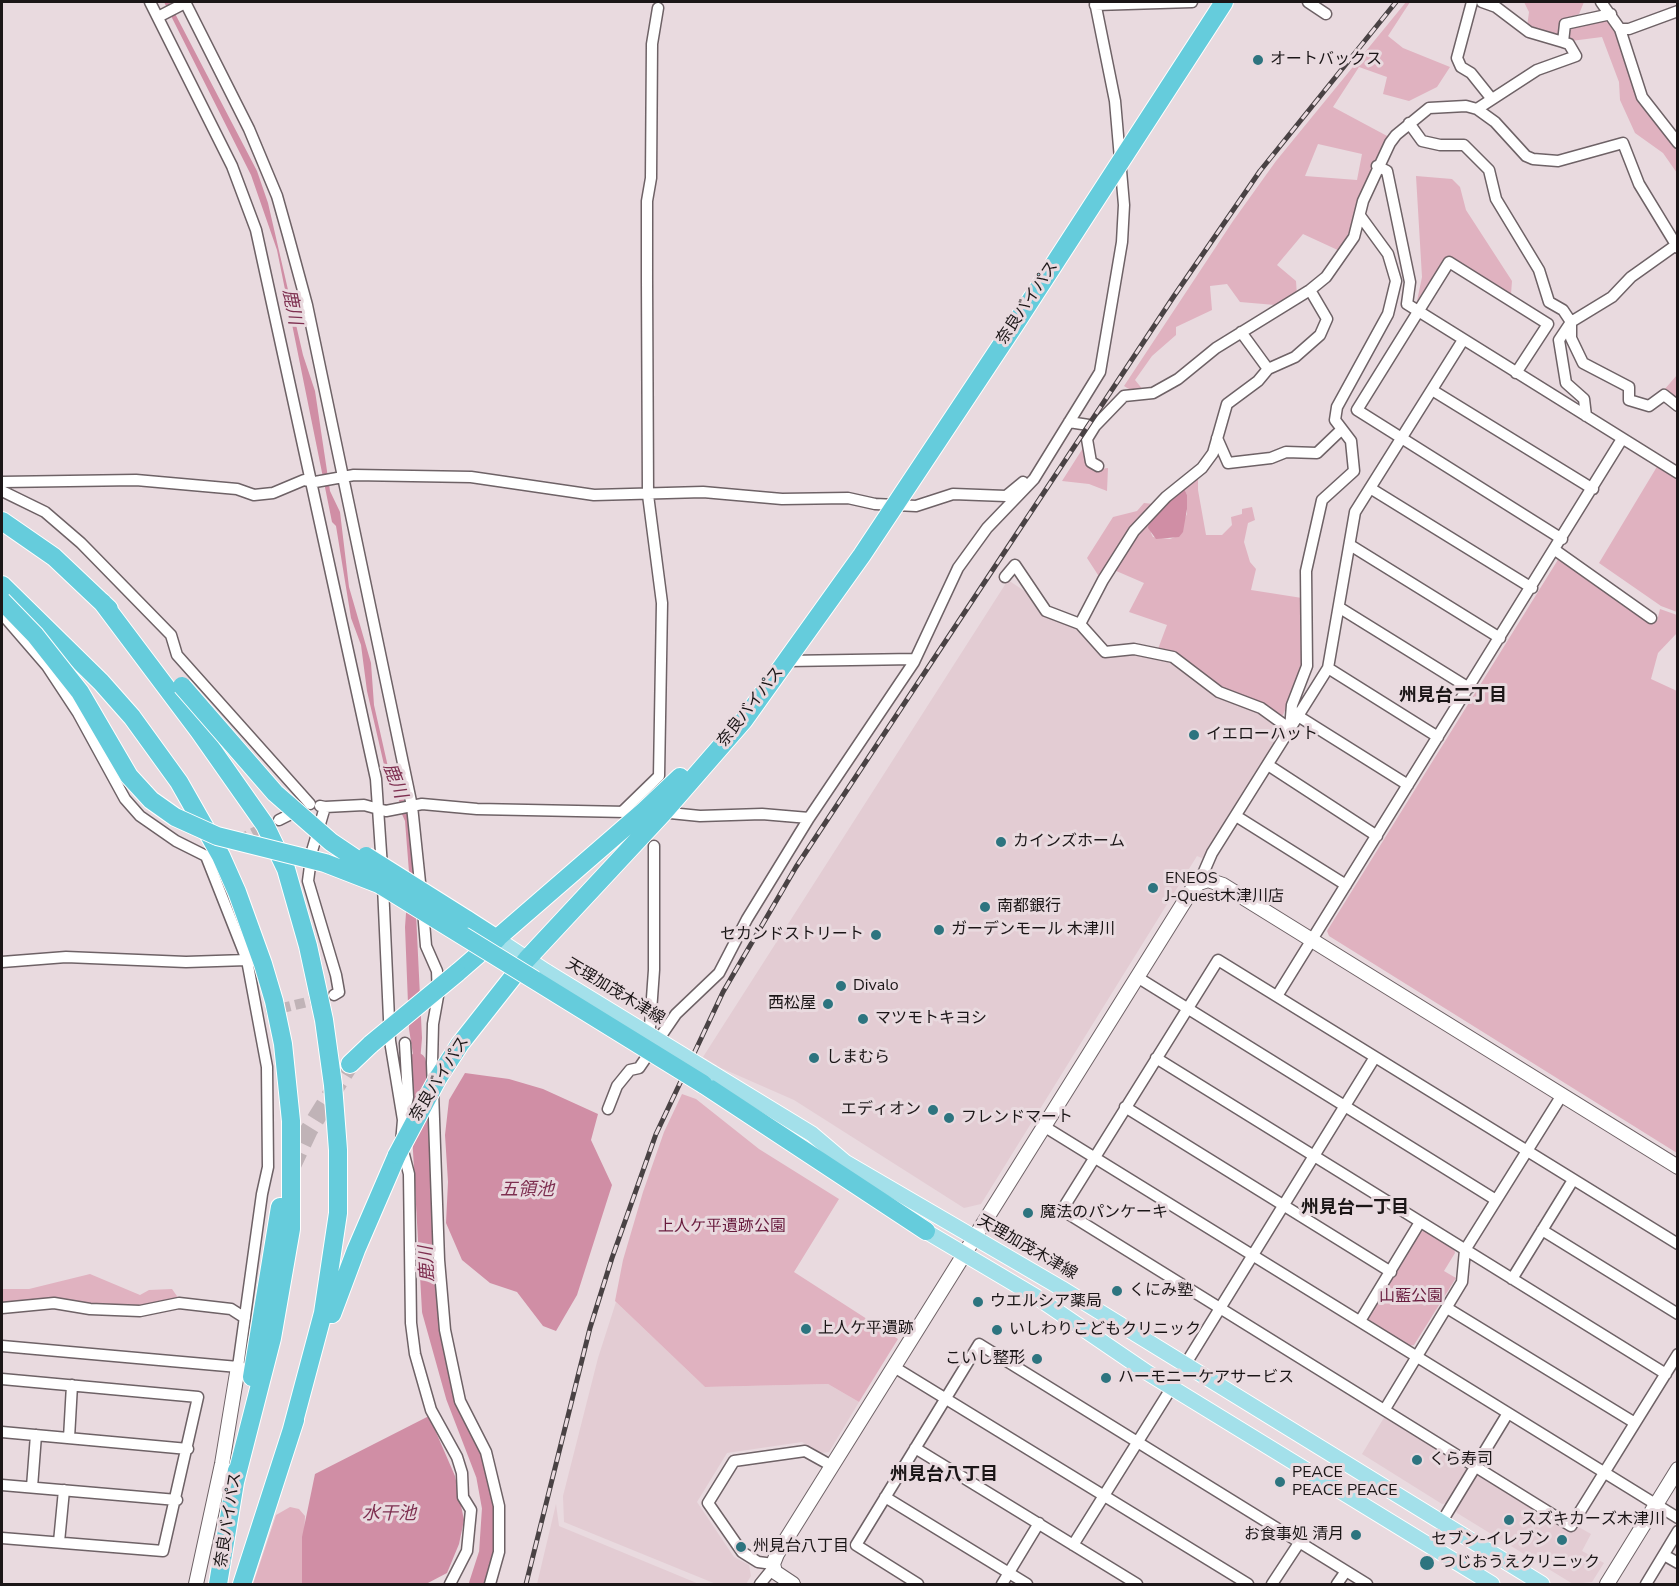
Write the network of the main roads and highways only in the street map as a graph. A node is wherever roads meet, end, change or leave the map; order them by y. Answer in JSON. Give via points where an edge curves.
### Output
{"nodes":[{"id":1,"x":1224,"y":2,"type":"edge"},
{"id":2,"x":2,"y":521,"type":"edge"},
{"id":3,"x":2,"y":585,"type":"edge"},
{"id":4,"x":2,"y":601,"type":"edge"},
{"id":5,"x":102,"y":602,"type":"junction"},
{"id":6,"x":787,"y":661,"type":"junction"},
{"id":7,"x":182,"y":686,"type":"junction"},
{"id":8,"x":95,"y":717,"type":"junction"},
{"id":9,"x":497,"y":939,"type":"junction"},
{"id":10,"x":480,"y":953,"type":"junction"},
{"id":11,"x":527,"y":959,"type":"junction"},
{"id":12,"x":515,"y":974,"type":"junction"},
{"id":13,"x":350,"y":1064,"type":"tunnel mouth"},
{"id":14,"x":705,"y":1082,"type":"junction"},
{"id":15,"x":845,"y":1162,"type":"joint"},
{"id":16,"x":280,"y":1207,"type":"dead end"},
{"id":17,"x":926,"y":1231,"type":"joint"},
{"id":18,"x":292,"y":1429,"type":"junction"},
{"id":19,"x":235,"y":1482,"type":"junction"},
{"id":20,"x":218,"y":1584,"type":"edge"},
{"id":21,"x":242,"y":1584,"type":"edge"},
{"id":22,"x":1492,"y":1584,"type":"edge"},
{"id":23,"x":1542,"y":1584,"type":"edge"}],
"edges":[{"from":1,"to":6,"type":"highway","name":"奈良バイパス","via":[[1016,323]]},
{"from":2,"to":5,"type":"highway","via":[[54,556]]},
{"from":3,"to":19,"type":"highway","via":[[101,682],[179,782],[237,892],[273,1001],[284,1053],[291,1121],[291,1229],[272,1338]]},
{"from":4,"to":8,"type":"highway","bridge":true,"via":[[55,659]]},
{"from":5,"to":7,"type":"highway"},
{"from":5,"to":18,"type":"highway","via":[[265,825],[286,869],[308,946],[333,1085],[338,1213],[325,1303]]},
{"from":6,"to":9,"type":"highway","name":"奈良バイパス","via":[[763,682],[696,761],[644,811]]},
{"from":6,"to":11,"type":"highway","name":"奈良バイパス","via":[[744,720],[663,813]]},
{"from":7,"to":9,"type":"highway","bridge":true,"via":[[315,817],[376,863]]},
{"from":7,"to":14,"type":"highway","bridge":true,"via":[[276,793],[331,842]]},
{"from":8,"to":10,"type":"highway","bridge":true,"via":[[110,761],[124,785],[167,824],[224,849],[352,881]]},
{"from":8,"to":14,"type":"highway","bridge":true,"via":[[129,776],[175,817],[217,836],[326,863],[379,884]]},
{"from":9,"to":10,"type":"highway","name":"奈良バイパス"},
{"from":9,"to":11,"type":"main road","name":"天理加茂木津線"},
{"from":10,"to":12,"type":"main road"},
{"from":10,"to":13,"type":"highway","name":"奈良バイパス","bridge":true},
{"from":11,"to":12,"type":"highway","name":"奈良バイパス"},
{"from":11,"to":14,"type":"main road","name":"天理加茂木津線","bridge":true},
{"from":12,"to":14,"type":"main road","bridge":true},
{"from":12,"to":18,"type":"highway","name":"奈良バイパス","bridge":true,"via":[[460,1044],[397,1155],[356,1250]]},
{"from":14,"to":15,"type":"highway","via":[[828,1156]]},
{"from":14,"to":17,"type":"highway"},
{"from":15,"to":23,"type":"main road","name":"天理加茂木津線","via":[[1061,1288]]},
{"from":16,"to":19,"type":"highway","name":"奈良バイパス"},
{"from":17,"to":22,"type":"main road"},
{"from":18,"to":21,"type":"highway","name":"奈良バイパス"},
{"from":19,"to":20,"type":"highway","name":"奈良バイパス"}]}
